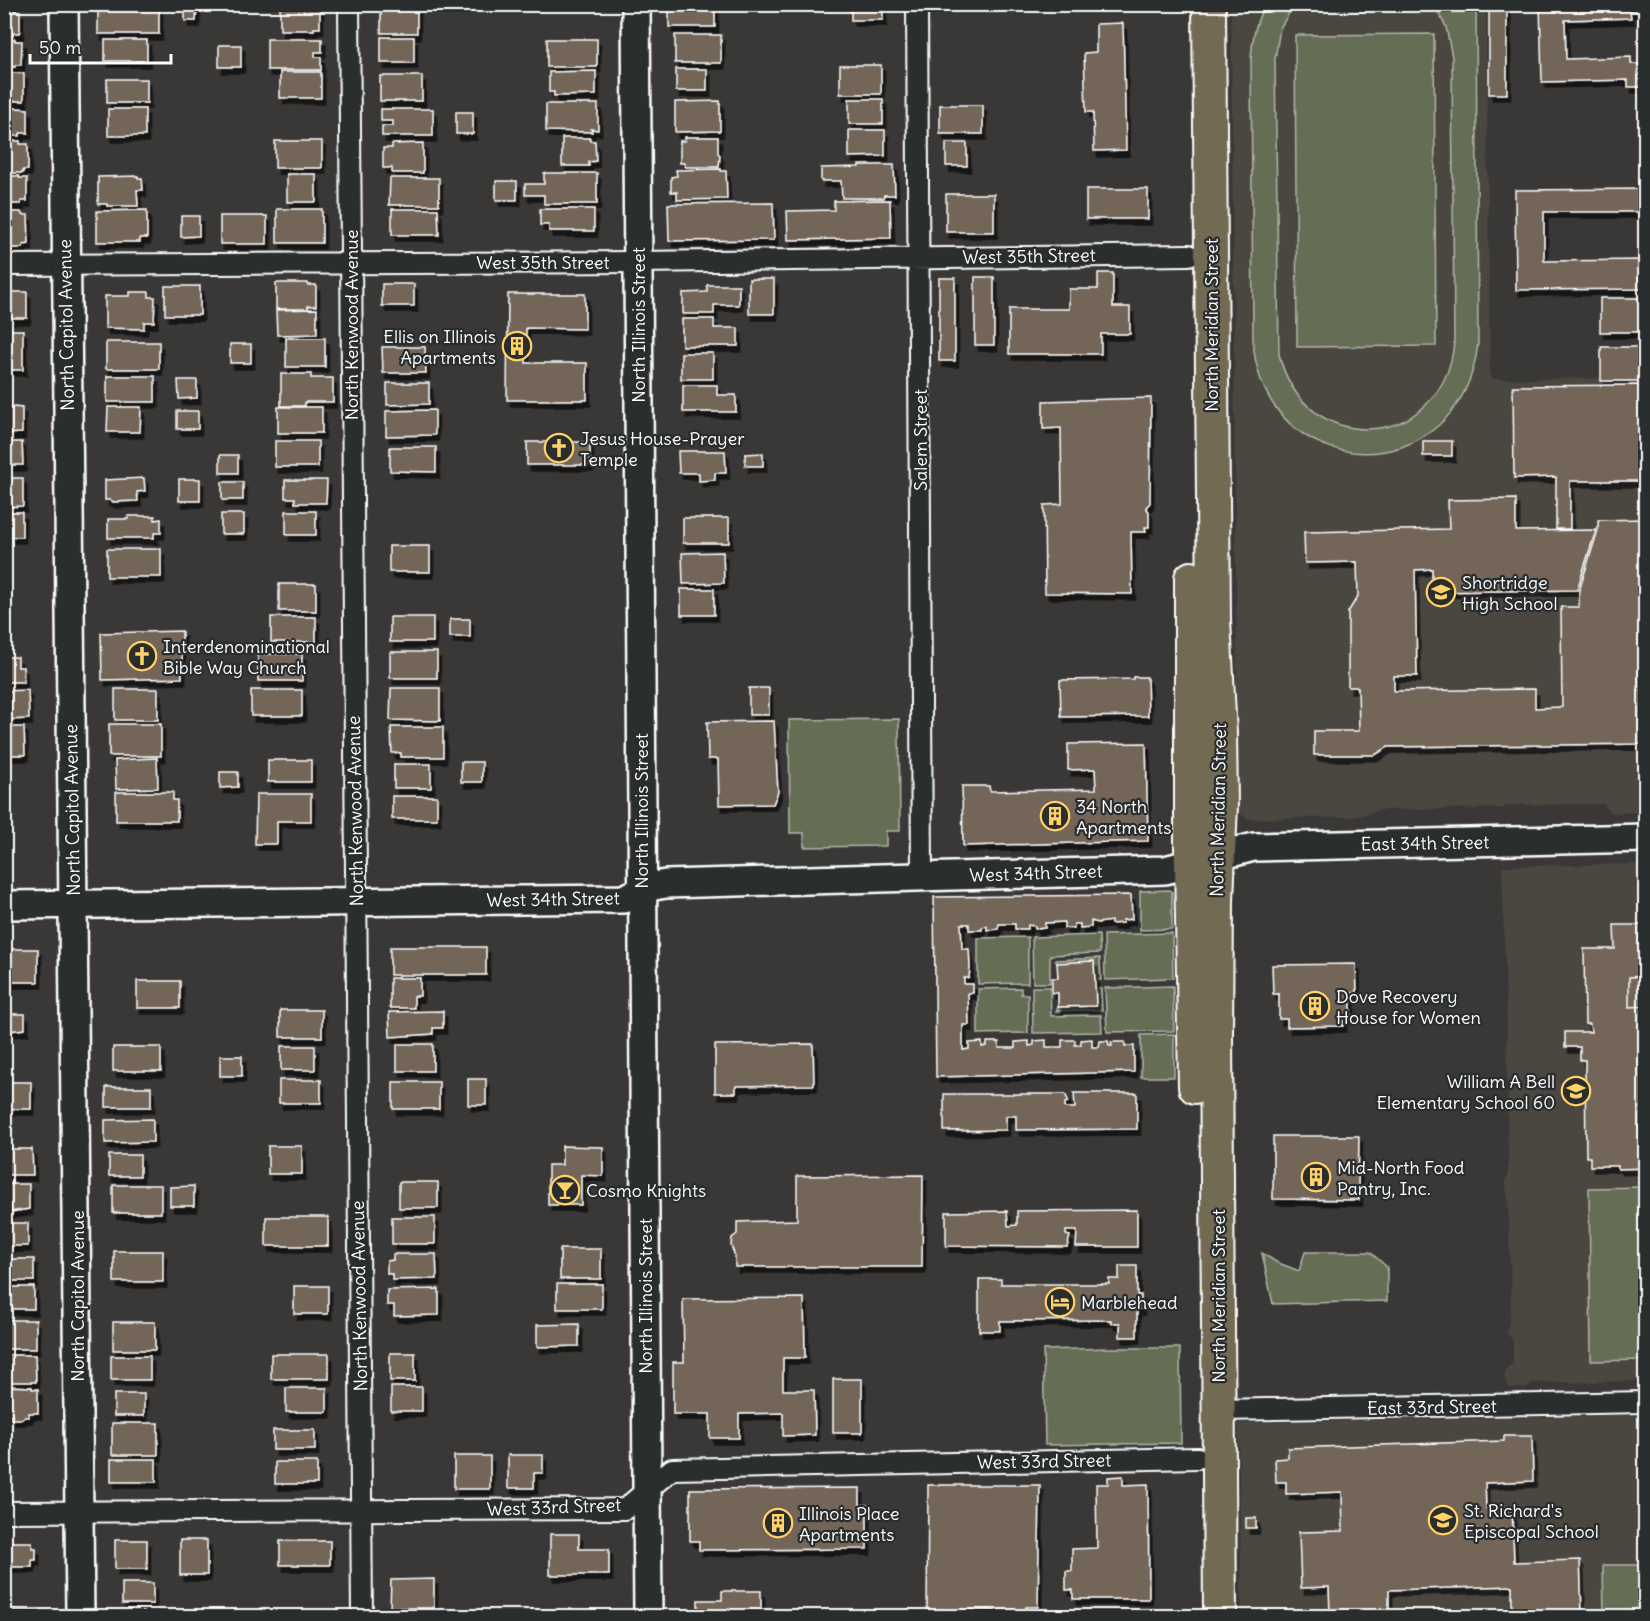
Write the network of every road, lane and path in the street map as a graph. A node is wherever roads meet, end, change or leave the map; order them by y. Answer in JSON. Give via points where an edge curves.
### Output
{"nodes":[{"id":1,"x":64,"y":4,"type":"edge"},
{"id":2,"x":349,"y":4,"type":"edge"},
{"id":3,"x":636,"y":4,"type":"edge"},
{"id":4,"x":917,"y":4,"type":"edge"},
{"id":5,"x":1188,"y":4,"type":"edge"},
{"id":6,"x":1209,"y":4,"type":"edge"},
{"id":7,"x":1190,"y":255,"type":"junction"},
{"id":8,"x":919,"y":258,"type":"junction"},
{"id":9,"x":638,"y":262,"type":"junction"},
{"id":10,"x":350,"y":264,"type":"junction"},
{"id":11,"x":4,"y":265,"type":"edge"},
{"id":12,"x":65,"y":265,"type":"junction"},
{"id":13,"x":1646,"y":838,"type":"edge"},
{"id":14,"x":1205,"y":859,"type":"junction"},
{"id":15,"x":922,"y":876,"type":"junction"},
{"id":16,"x":642,"y":892,"type":"junction"},
{"id":17,"x":356,"y":901,"type":"junction"},
{"id":18,"x":4,"y":905,"type":"edge"},
{"id":19,"x":74,"y":905,"type":"junction"},
{"id":20,"x":1646,"y":1402,"type":"edge"},
{"id":21,"x":1219,"y":1410,"type":"junction"},
{"id":22,"x":1198,"y":1458,"type":"junction"},
{"id":23,"x":647,"y":1490,"type":"junction"},
{"id":24,"x":362,"y":1510,"type":"junction"},
{"id":25,"x":79,"y":1511,"type":"junction"},
{"id":26,"x":4,"y":1512,"type":"edge"},
{"id":27,"x":80,"y":1617,"type":"edge"},
{"id":28,"x":362,"y":1617,"type":"edge"},
{"id":29,"x":648,"y":1617,"type":"edge"},
{"id":30,"x":1199,"y":1617,"type":"edge"},
{"id":31,"x":1220,"y":1617,"type":"edge"}],
"edges":[{"from":1,"to":12,"type":"main road","name":"North Capitol Avenue"},
{"from":2,"to":10,"type":"street","name":"North Kenwood Avenue"},
{"from":3,"to":9,"type":"main road","name":"North Illinois Street"},
{"from":4,"to":8,"type":"street","name":"Salem Street"},
{"from":5,"to":7,"type":"main road","name":"North Meridian Street"},
{"from":6,"to":14,"type":"main road","name":"North Meridian Street","via":[[1214,620],[1221,734]]},
{"from":7,"to":8,"type":"street","name":"West 35th Street"},
{"from":7,"to":14,"type":"main road","name":"North Meridian Street"},
{"from":8,"to":9,"type":"street","name":"West 35th Street"},
{"from":8,"to":15,"type":"street","name":"Salem Street"},
{"from":9,"to":10,"type":"street","name":"West 35th Street"},
{"from":9,"to":16,"type":"main road","name":"North Illinois Street"},
{"from":10,"to":12,"type":"street","name":"West 35th Street"},
{"from":10,"to":17,"type":"street","name":"North Kenwood Avenue"},
{"from":11,"to":12,"type":"street","name":"West 35th Street"},
{"from":12,"to":19,"type":"main road","name":"North Capitol Avenue"},
{"from":13,"to":14,"type":"main road","name":"East 34th Street","via":[[1254,847]]},
{"from":14,"to":15,"type":"main road","name":"West 34th Street","via":[[1165,870]]},
{"from":14,"to":21,"type":"main road","name":"North Meridian Street","via":[[1216,1086]]},
{"from":14,"to":22,"type":"main road","name":"North Meridian Street"},
{"from":15,"to":16,"type":"main road","name":"West 34th Street","via":[[666,884]]},
{"from":16,"to":17,"type":"main road","name":"West 34th Street","via":[[623,899]]},
{"from":16,"to":23,"type":"main road","name":"North Illinois Street"},
{"from":17,"to":19,"type":"main road","name":"West 34th Street"},
{"from":17,"to":24,"type":"street","name":"North Kenwood Avenue"},
{"from":18,"to":19,"type":"main road","name":"West 34th Street"},
{"from":19,"to":25,"type":"main road","name":"North Capitol Avenue"},
{"from":20,"to":21,"type":"street","name":"East 33rd Street"},
{"from":21,"to":31,"type":"main road","name":"North Meridian Street"},
{"from":22,"to":23,"type":"street","name":"West 33rd Street","via":[[672,1469]]},
{"from":22,"to":30,"type":"main road","name":"North Meridian Street"},
{"from":23,"to":24,"type":"street","name":"West 33rd Street","via":[[625,1509]]},
{"from":23,"to":29,"type":"main road","name":"North Illinois Street"},
{"from":24,"to":25,"type":"street","name":"West 33rd Street"},
{"from":24,"to":28,"type":"street","name":"North Kenwood Avenue"},
{"from":25,"to":26,"type":"street","name":"West 33rd Street"},
{"from":25,"to":27,"type":"main road","name":"North Capitol Avenue"}]}
